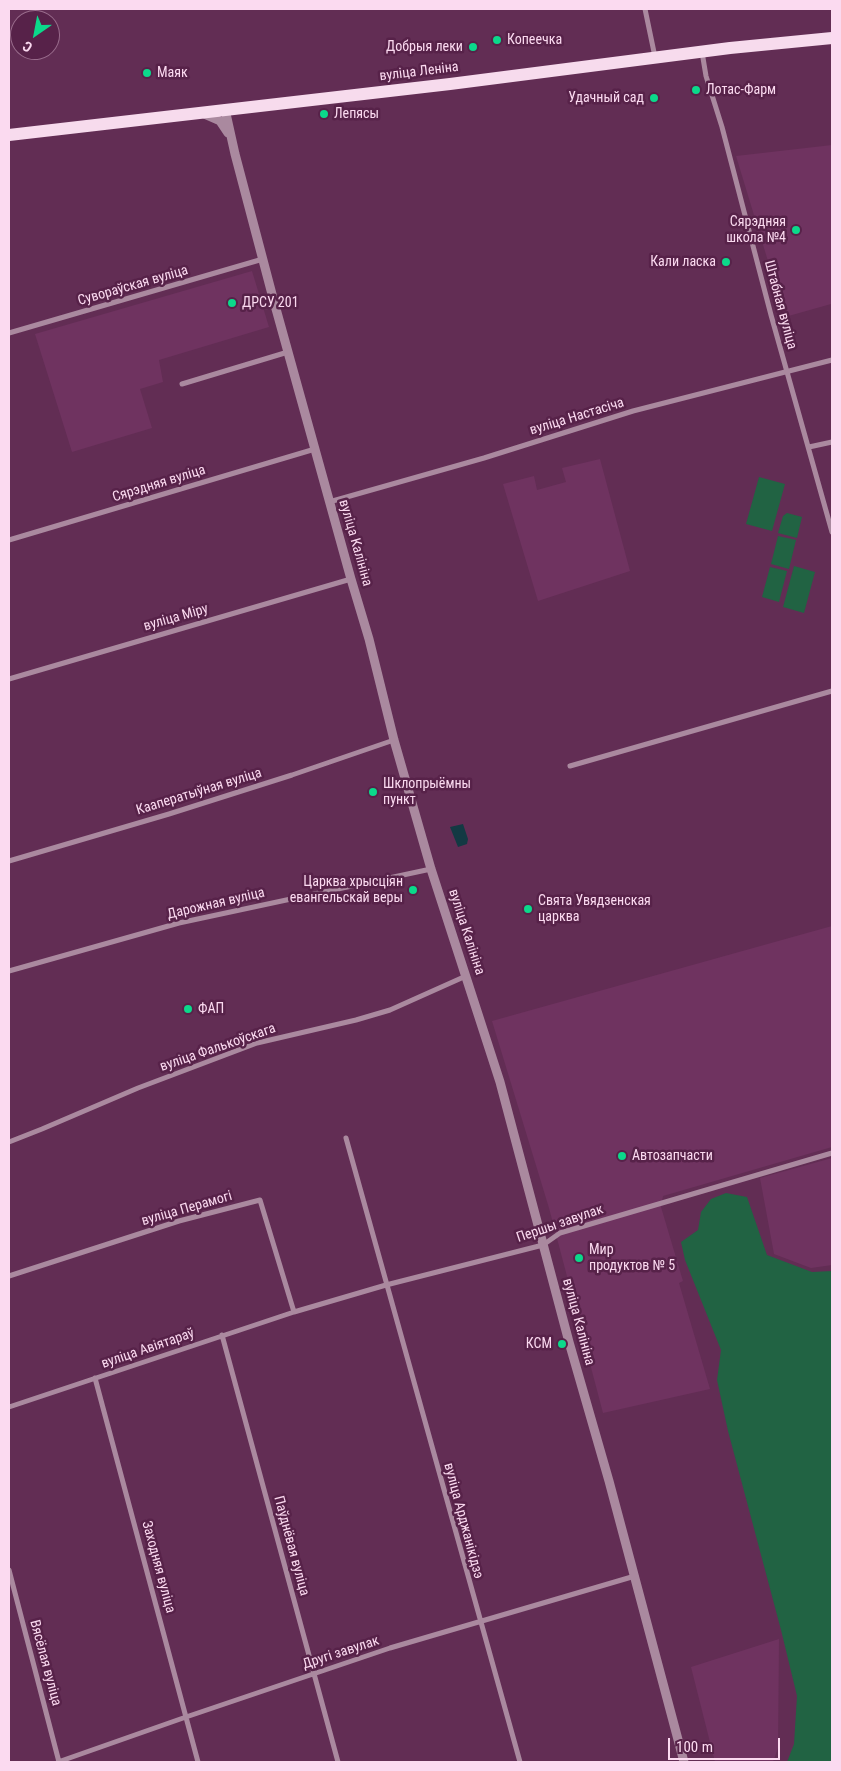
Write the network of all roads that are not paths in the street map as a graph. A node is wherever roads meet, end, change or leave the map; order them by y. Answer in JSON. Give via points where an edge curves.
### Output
{"nodes":[{"id":1,"x":645,"y":9,"type":"edge"},
{"id":2,"x":832,"y":38,"type":"edge"},
{"id":3,"x":702,"y":52,"type":"junction"},
{"id":4,"x":655,"y":58,"type":"junction"},
{"id":5,"x":250,"y":106,"type":"junction"},
{"id":6,"x":225,"y":110,"type":"junction"},
{"id":7,"x":197,"y":113,"type":"junction"},
{"id":8,"x":9,"y":135,"type":"edge"},
{"id":9,"x":231,"y":140,"type":"junction"},
{"id":10,"x":263,"y":260,"type":"junction"},
{"id":11,"x":9,"y":334,"type":"edge"},
{"id":12,"x":289,"y":352,"type":"junction"},
{"id":13,"x":832,"y":360,"type":"edge"},
{"id":14,"x":787,"y":373,"type":"junction"},
{"id":15,"x":182,"y":384,"type":"dead end"},
{"id":16,"x":832,"y":442,"type":"edge"},
{"id":17,"x":809,"y":447,"type":"junction"},
{"id":18,"x":315,"y":449,"type":"junction"},
{"id":19,"x":330,"y":502,"type":"junction"},
{"id":20,"x":832,"y":532,"type":"edge"},
{"id":21,"x":9,"y":540,"type":"edge"},
{"id":22,"x":350,"y":579,"type":"junction"},
{"id":23,"x":9,"y":679,"type":"edge"},
{"id":24,"x":832,"y":691,"type":"edge"},
{"id":25,"x":394,"y":740,"type":"junction"},
{"id":26,"x":570,"y":766,"type":"dead end"},
{"id":27,"x":9,"y":861,"type":"edge"},
{"id":28,"x":431,"y":870,"type":"junction"},
{"id":29,"x":9,"y":972,"type":"edge"},
{"id":30,"x":466,"y":976,"type":"junction"},
{"id":31,"x":346,"y":1138,"type":"dead end"},
{"id":32,"x":9,"y":1142,"type":"edge"},
{"id":33,"x":832,"y":1152,"type":"edge"},
{"id":34,"x":543,"y":1245,"type":"junction"},
{"id":35,"x":9,"y":1276,"type":"edge"},
{"id":36,"x":386,"y":1285,"type":"junction"},
{"id":37,"x":294,"y":1312,"type":"junction"},
{"id":38,"x":222,"y":1335,"type":"junction"},
{"id":39,"x":95,"y":1378,"type":"junction"},
{"id":40,"x":9,"y":1407,"type":"edge"},
{"id":41,"x":9,"y":1570,"type":"edge"},
{"id":42,"x":634,"y":1576,"type":"junction"},
{"id":43,"x":480,"y":1623,"type":"junction"},
{"id":44,"x":314,"y":1673,"type":"junction"},
{"id":45,"x":186,"y":1716,"type":"junction"},
{"id":46,"x":59,"y":1762,"type":"edge"},
{"id":47,"x":198,"y":1762,"type":"edge"},
{"id":48,"x":338,"y":1762,"type":"edge"},
{"id":49,"x":520,"y":1762,"type":"edge"},
{"id":50,"x":684,"y":1762,"type":"edge"}],
"edges":[{"from":1,"to":4,"type":"street"},
{"from":2,"to":3,"type":"main road","name":"вуліца Леніна"},
{"from":3,"to":4,"type":"main road","name":"вуліца Леніна"},
{"from":3,"to":14,"type":"street","name":"Штабная вуліца"},
{"from":4,"to":5,"type":"main road","name":"вуліца Леніна"},
{"from":5,"to":6,"type":"main road","name":"вуліца Леніна"},
{"from":5,"to":9,"type":"street","via":[[233,121]]},
{"from":6,"to":7,"type":"main road","name":"вуліца Леніна"},
{"from":6,"to":9,"type":"street","name":"вуліца Калініна"},
{"from":7,"to":8,"type":"main road","name":"вуліца Леніна"},
{"from":7,"to":9,"type":"street","via":[[220,122]]},
{"from":9,"to":10,"type":"street","name":"вуліца Калініна"},
{"from":10,"to":11,"type":"street","name":"Сувораўская вуліца"},
{"from":10,"to":12,"type":"street","name":"вуліца Калініна"},
{"from":12,"to":15,"type":"street"},
{"from":12,"to":18,"type":"street","name":"вуліца Калініна"},
{"from":13,"to":14,"type":"street","name":"вуліца Настасіча"},
{"from":14,"to":17,"type":"street","name":"Штабная вуліца"},
{"from":14,"to":19,"type":"street","name":"вуліца Настасіча","via":[[633,412]]},
{"from":16,"to":17,"type":"street"},
{"from":17,"to":20,"type":"street","name":"Штабная вуліца"},
{"from":18,"to":19,"type":"street","name":"вуліца Калініна"},
{"from":18,"to":21,"type":"street","name":"Сярэдняя вуліца"},
{"from":19,"to":22,"type":"street","name":"вуліца Калініна"},
{"from":22,"to":23,"type":"street","name":"вуліца Міру"},
{"from":22,"to":25,"type":"street","name":"вуліца Калініна","via":[[369,639]]},
{"from":24,"to":26,"type":"street"},
{"from":25,"to":27,"type":"street","name":"Кааператыўная вуліца","via":[[169,814]]},
{"from":25,"to":28,"type":"street","name":"вуліца Калініна"},
{"from":28,"to":29,"type":"street","name":"Дарожная вуліца","via":[[179,923]]},
{"from":28,"to":30,"type":"street","name":"вуліца Калініна"},
{"from":30,"to":32,"type":"street","name":"вуліца Фалькоўскага","via":[[390,1010],[258,1043],[138,1088]]},
{"from":30,"to":34,"type":"street","name":"вуліца Калініна","via":[[500,1082]]},
{"from":31,"to":36,"type":"street","name":"вуліца Арджанікідзэ"},
{"from":33,"to":34,"type":"street","name":"Першы завулак","via":[[560,1233]]},
{"from":34,"to":36,"type":"street","name":"Першы завулак"},
{"from":34,"to":42,"type":"street","name":"вуліца Калініна"},
{"from":35,"to":37,"type":"street","name":"вуліца Перамогі","via":[[179,1221],[260,1200]]},
{"from":36,"to":37,"type":"street","name":"Першы завулак"},
{"from":36,"to":43,"type":"street","name":"вуліца Арджанікідзэ"},
{"from":37,"to":38,"type":"street","name":"вуліца Авіятараў"},
{"from":38,"to":39,"type":"street","name":"вуліца Авіятараў"},
{"from":38,"to":44,"type":"street","name":"Паўднёвая вуліца"},
{"from":39,"to":40,"type":"street","name":"вуліца Авіятараў"},
{"from":39,"to":45,"type":"street","name":"Заходняя вуліца"},
{"from":41,"to":46,"type":"street","name":"Вясёлая вуліца"},
{"from":42,"to":43,"type":"street","name":"Другі завулак"},
{"from":42,"to":50,"type":"street","name":"вуліца Калініна"},
{"from":43,"to":44,"type":"street","name":"Другі завулак"},
{"from":43,"to":49,"type":"street","name":"вуліца Арджанікідзэ"},
{"from":44,"to":45,"type":"street","name":"Другі завулак"},
{"from":44,"to":48,"type":"street","name":"Паўднёвая вуліца"},
{"from":45,"to":46,"type":"street","name":"Другі завулак"},
{"from":45,"to":47,"type":"street","name":"Заходняя вуліца"}]}
